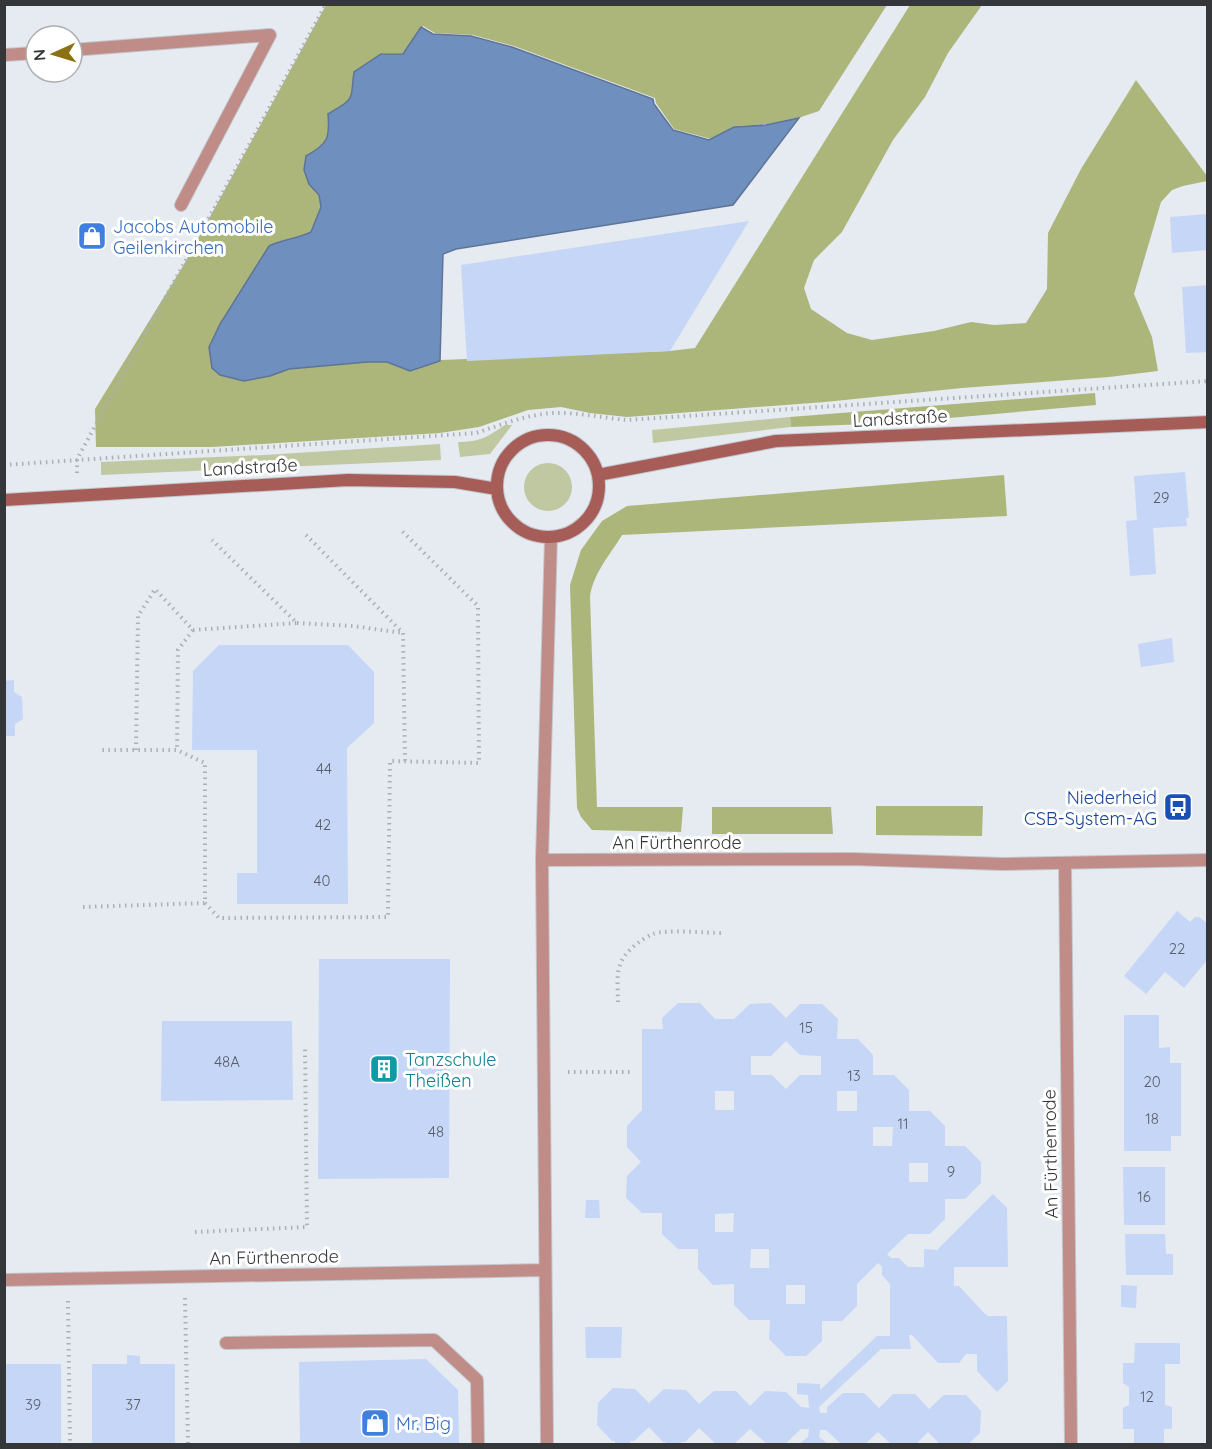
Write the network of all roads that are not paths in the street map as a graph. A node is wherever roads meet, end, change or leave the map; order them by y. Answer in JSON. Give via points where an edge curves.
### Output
{"nodes":[{"id":1,"x":84,"y":49,"type":"edge"},
{"id":2,"x":24,"y":54,"type":"edge"},
{"id":3,"x":4,"y":56,"type":"edge"},
{"id":4,"x":181,"y":205,"type":"dead end"},
{"id":5,"x":1208,"y":422,"type":"edge"},
{"id":6,"x":598,"y":475,"type":"junction"},
{"id":7,"x":497,"y":489,"type":"junction"},
{"id":8,"x":4,"y":500,"type":"edge"},
{"id":9,"x":551,"y":537,"type":"junction"},
{"id":10,"x":1208,"y":860,"type":"edge"},
{"id":11,"x":542,"y":861,"type":"junction"},
{"id":12,"x":1065,"y":863,"type":"junction"},
{"id":13,"x":545,"y":1270,"type":"junction"},
{"id":14,"x":4,"y":1280,"type":"edge"},
{"id":15,"x":226,"y":1343,"type":"dead end"},
{"id":16,"x":478,"y":1444,"type":"edge"},
{"id":17,"x":547,"y":1444,"type":"edge"},
{"id":18,"x":1071,"y":1444,"type":"edge"}],
"edges":[{"from":1,"to":4,"type":"street","via":[[270,35]]},
{"from":2,"to":3,"type":"street"},
{"from":5,"to":6,"type":"street","name":"Landstraße","via":[[776,441]]},
{"from":6,"to":7,"type":"street","via":[[590,457],[577,444],[559,436],[540,435],[522,441],[508,454],[499,470]]},
{"from":6,"to":9,"type":"street","via":[[593,509],[583,524]]},
{"from":7,"to":8,"type":"street","name":"Landstraße","via":[[454,482],[348,480]]},
{"from":7,"to":9,"type":"street","via":[[501,509],[513,525],[531,534]]},
{"from":9,"to":11,"type":"street"},
{"from":10,"to":12,"type":"street","name":"An Fürthenrode"},
{"from":11,"to":12,"type":"street","name":"An Fürthenrode","via":[[852,859]]},
{"from":11,"to":13,"type":"street"},
{"from":12,"to":18,"type":"street","name":"An Fürthenrode"},
{"from":13,"to":14,"type":"street","name":"An Fürthenrode"},
{"from":13,"to":17,"type":"street"},
{"from":15,"to":16,"type":"street","via":[[434,1341],[477,1380]]}]}
